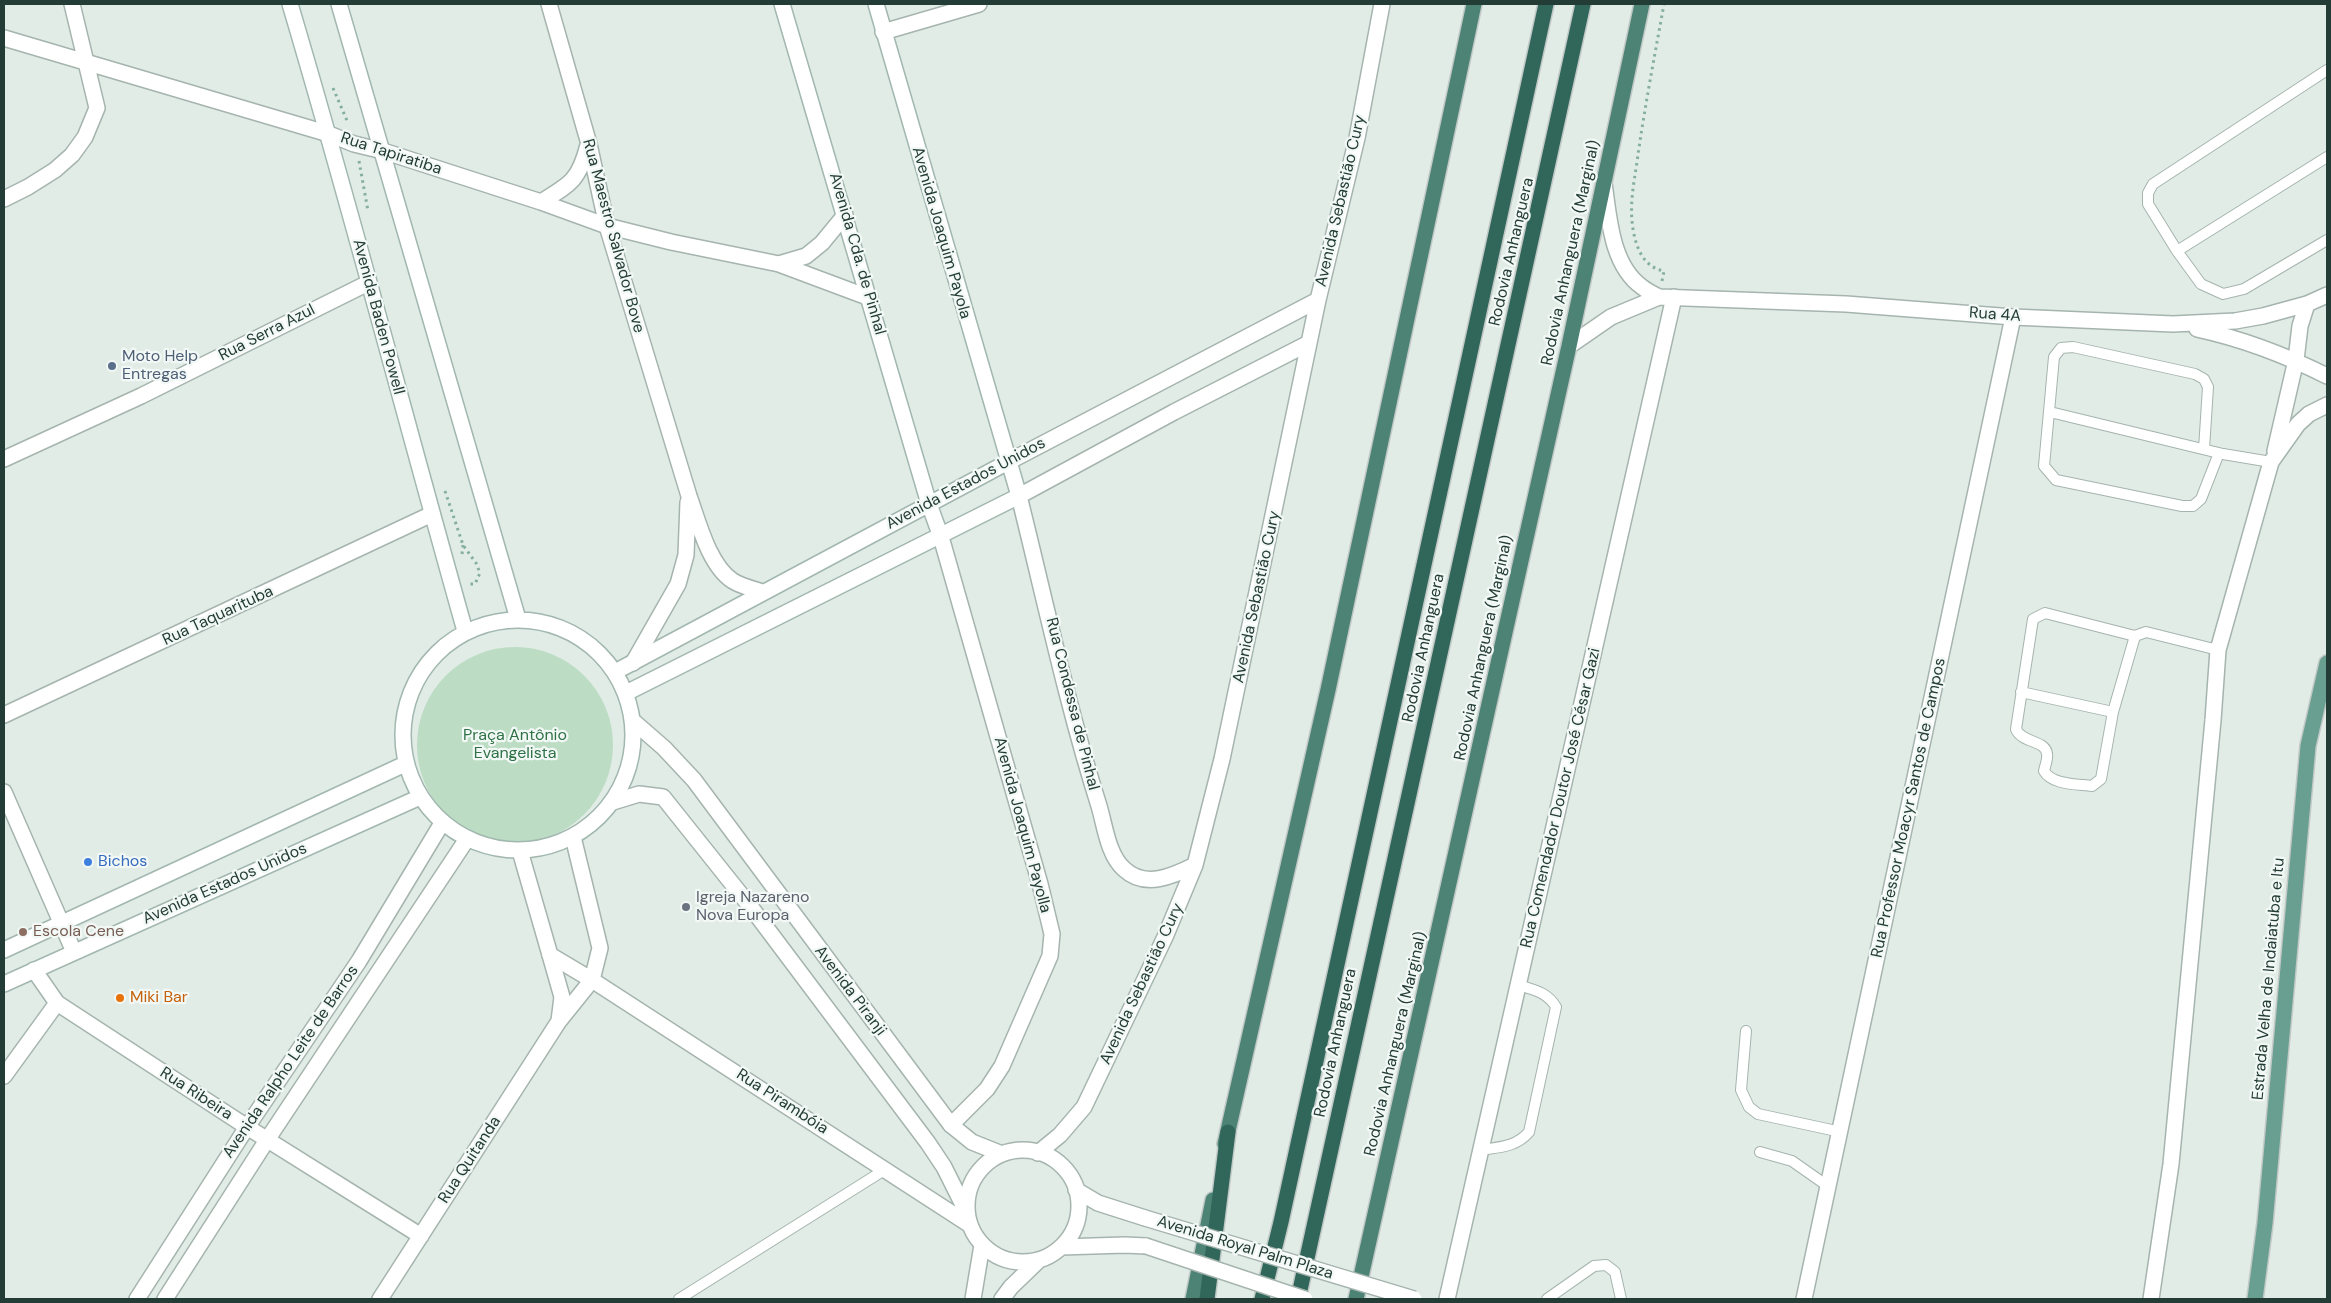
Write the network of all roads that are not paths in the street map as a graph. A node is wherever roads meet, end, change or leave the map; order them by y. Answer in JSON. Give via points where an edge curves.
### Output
{"nodes":[{"id":1,"x":72,"y":4,"type":"edge"},
{"id":2,"x":290,"y":4,"type":"edge"},
{"id":3,"x":339,"y":4,"type":"edge"},
{"id":4,"x":782,"y":4,"type":"edge"},
{"id":5,"x":876,"y":4,"type":"edge"},
{"id":6,"x":979,"y":4,"type":"edge"},
{"id":7,"x":1382,"y":4,"type":"edge"},
{"id":8,"x":1474,"y":4,"type":"edge"},
{"id":9,"x":1546,"y":4,"type":"edge"},
{"id":10,"x":1583,"y":4,"type":"edge"},
{"id":11,"x":1642,"y":4,"type":"edge"},
{"id":12,"x":553,"y":6,"type":"edge"},
{"id":13,"x":883,"y":32,"type":"junction"},
{"id":14,"x":4,"y":38,"type":"edge"},
{"id":15,"x":88,"y":62,"type":"junction"},
{"id":16,"x":2327,"y":70,"type":"edge"},
{"id":17,"x":329,"y":134,"type":"junction"},
{"id":18,"x":589,"y":144,"type":"junction"},
{"id":19,"x":383,"y":151,"type":"junction"},
{"id":20,"x":2327,"y":157,"type":"edge"},
{"id":21,"x":1604,"y":183,"type":"junction"},
{"id":22,"x":4,"y":199,"type":"edge"},
{"id":23,"x":541,"y":202,"type":"junction"},
{"id":24,"x":845,"y":214,"type":"junction"},
{"id":25,"x":607,"y":226,"type":"junction"},
{"id":26,"x":2327,"y":240,"type":"edge"},
{"id":27,"x":2177,"y":251,"type":"junction"},
{"id":28,"x":779,"y":264,"type":"junction"},
{"id":29,"x":368,"y":283,"type":"junction"},
{"id":30,"x":2327,"y":295,"type":"edge"},
{"id":31,"x":1666,"y":297,"type":"junction"},
{"id":32,"x":870,"y":298,"type":"junction"},
{"id":33,"x":1318,"y":300,"type":"junction"},
{"id":34,"x":2307,"y":304,"type":"junction"},
{"id":35,"x":2013,"y":317,"type":"junction"},
{"id":36,"x":2173,"y":324,"type":"junction"},
{"id":37,"x":1309,"y":343,"type":"junction"},
{"id":38,"x":1569,"y":346,"type":"junction"},
{"id":39,"x":2296,"y":360,"type":"junction"},
{"id":40,"x":2327,"y":376,"type":"edge"},
{"id":41,"x":2327,"y":405,"type":"edge"},
{"id":42,"x":2050,"y":412,"type":"junction"},
{"id":43,"x":2204,"y":449,"type":"junction"},
{"id":44,"x":2219,"y":453,"type":"junction"},
{"id":45,"x":4,"y":458,"type":"edge"},
{"id":46,"x":2273,"y":458,"type":"junction"},
{"id":47,"x":1008,"y":462,"type":"junction"},
{"id":48,"x":689,"y":496,"type":"junction"},
{"id":49,"x":1019,"y":496,"type":"junction"},
{"id":50,"x":929,"y":504,"type":"junction"},
{"id":51,"x":432,"y":514,"type":"junction"},
{"id":52,"x":941,"y":537,"type":"junction"},
{"id":53,"x":762,"y":592,"type":"junction"},
{"id":54,"x":518,"y":619,"type":"junction"},
{"id":55,"x":465,"y":631,"type":"junction"},
{"id":56,"x":2135,"y":636,"type":"junction"},
{"id":57,"x":2218,"y":650,"type":"junction"},
{"id":58,"x":633,"y":663,"type":"junction"},
{"id":59,"x":2327,"y":663,"type":"edge"},
{"id":60,"x":615,"y":672,"type":"junction"},
{"id":61,"x":2021,"y":692,"type":"junction"},
{"id":62,"x":626,"y":694,"type":"junction"},
{"id":63,"x":2113,"y":712,"type":"junction"},
{"id":64,"x":4,"y":715,"type":"edge"},
{"id":65,"x":633,"y":721,"type":"junction"},
{"id":66,"x":405,"y":764,"type":"junction"},
{"id":67,"x":4,"y":792,"type":"edge"},
{"id":68,"x":420,"y":797,"type":"junction"},
{"id":69,"x":613,"y":802,"type":"junction"},
{"id":70,"x":442,"y":823,"type":"junction"},
{"id":71,"x":573,"y":837,"type":"junction"},
{"id":72,"x":467,"y":839,"type":"junction"},
{"id":73,"x":520,"y":851,"type":"junction"},
{"id":74,"x":1195,"y":865,"type":"junction"},
{"id":75,"x":61,"y":922,"type":"junction"},
{"id":76,"x":4,"y":950,"type":"edge"},
{"id":77,"x":74,"y":952,"type":"junction"},
{"id":78,"x":550,"y":955,"type":"junction"},
{"id":79,"x":34,"y":970,"type":"junction"},
{"id":80,"x":592,"y":980,"type":"junction"},
{"id":81,"x":4,"y":984,"type":"edge"},
{"id":82,"x":1518,"y":986,"type":"junction"},
{"id":83,"x":57,"y":1004,"type":"junction"},
{"id":84,"x":559,"y":1021,"type":"junction"},
{"id":85,"x":1746,"y":1031,"type":"dead end"},
{"id":86,"x":4,"y":1076,"type":"edge"},
{"id":87,"x":950,"y":1125,"type":"junction"},
{"id":88,"x":246,"y":1127,"type":"junction"},
{"id":89,"x":1228,"y":1132,"type":"junction"},
{"id":90,"x":1841,"y":1132,"type":"junction"},
{"id":91,"x":267,"y":1140,"type":"junction"},
{"id":92,"x":1481,"y":1150,"type":"junction"},
{"id":93,"x":1760,"y":1152,"type":"dead end"},
{"id":94,"x":1038,"y":1153,"type":"junction"},
{"id":95,"x":1002,"y":1154,"type":"junction"},
{"id":96,"x":886,"y":1169,"type":"junction"},
{"id":97,"x":1829,"y":1187,"type":"junction"},
{"id":98,"x":1076,"y":1190,"type":"junction"},
{"id":99,"x":969,"y":1219,"type":"junction"},
{"id":100,"x":421,"y":1236,"type":"junction"},
{"id":101,"x":982,"y":1245,"type":"junction"},
{"id":102,"x":1061,"y":1248,"type":"junction"},
{"id":103,"x":1039,"y":1260,"type":"junction"},
{"id":104,"x":137,"y":1299,"type":"edge"},
{"id":105,"x":165,"y":1299,"type":"edge"},
{"id":106,"x":380,"y":1299,"type":"edge"},
{"id":107,"x":679,"y":1299,"type":"edge"},
{"id":108,"x":973,"y":1299,"type":"edge"},
{"id":109,"x":1002,"y":1299,"type":"edge"},
{"id":110,"x":1193,"y":1299,"type":"edge"},
{"id":111,"x":1207,"y":1299,"type":"edge"},
{"id":112,"x":1262,"y":1299,"type":"edge"},
{"id":113,"x":1298,"y":1299,"type":"edge"},
{"id":114,"x":1305,"y":1299,"type":"edge"},
{"id":115,"x":1356,"y":1299,"type":"edge"},
{"id":116,"x":1415,"y":1299,"type":"edge"},
{"id":117,"x":1447,"y":1299,"type":"edge"},
{"id":118,"x":1547,"y":1299,"type":"edge"},
{"id":119,"x":1621,"y":1299,"type":"edge"},
{"id":120,"x":1804,"y":1299,"type":"edge"},
{"id":121,"x":2151,"y":1299,"type":"edge"},
{"id":122,"x":2255,"y":1299,"type":"edge"}],
"edges":[{"from":1,"to":15,"type":"street"},
{"from":2,"to":17,"type":"street","name":"Avenida Baden Powell"},
{"from":3,"to":19,"type":"street"},
{"from":4,"to":24,"type":"street","name":"Avenida Cda. de Pinhal"},
{"from":5,"to":13,"type":"street","name":"Avenida Joaquim Payola"},
{"from":6,"to":13,"type":"street"},
{"from":7,"to":33,"type":"street","name":"Avenida Sebastião Cury","via":[[1357,138]]},
{"from":8,"to":89,"type":"highway","via":[[1328,690]]},
{"from":9,"to":112,"type":"highway","name":"Rodovia Anhanguera"},
{"from":10,"to":113,"type":"highway","name":"Rodovia Anhanguera"},
{"from":11,"to":21,"type":"highway","name":"Rodovia Anhanguera (Marginal)"},
{"from":12,"to":18,"type":"street","name":"Rua Maestro Salvador Bove"},
{"from":13,"to":47,"type":"street","name":"Avenida Joaquim Payola"},
{"from":14,"to":15,"type":"street","name":"Rua Tapiratiba"},
{"from":15,"to":17,"type":"street","name":"Rua Tapiratiba"},
{"from":15,"to":22,"type":"street","via":[[97,108],[85,137],[55,170]]},
{"from":16,"to":27,"type":"lane","via":[[2153,184],[2148,193],[2148,204]]},
{"from":17,"to":19,"type":"street","name":"Rua Tapiratiba"},
{"from":17,"to":29,"type":"street","name":"Avenida Baden Powell"},
{"from":18,"to":23,"type":"street","via":[[583,167],[575,179]]},
{"from":18,"to":25,"type":"street","name":"Rua Maestro Salvador Bove"},
{"from":19,"to":23,"type":"street","name":"Rua Tapiratiba"},
{"from":19,"to":54,"type":"street"},
{"from":20,"to":27,"type":"lane"},
{"from":21,"to":31,"type":"street","name":"Rua 4A","via":[[1619,257],[1641,287]]},
{"from":21,"to":38,"type":"highway","name":"Rodovia Anhanguera (Marginal)"},
{"from":23,"to":25,"type":"street","name":"Rua Tapiratiba"},
{"from":24,"to":28,"type":"street","name":"Rua Tapiratiba","via":[[822,243],[806,256]]},
{"from":24,"to":32,"type":"street","name":"Avenida Cda. de Pinhal"},
{"from":25,"to":28,"type":"street","name":"Rua Tapiratiba"},
{"from":25,"to":48,"type":"street","name":"Rua Maestro Salvador Bove"},
{"from":26,"to":27,"type":"lane","via":[[2244,289],[2223,294],[2201,284]]},
{"from":28,"to":32,"type":"street","name":"Rua Tapiratiba"},
{"from":29,"to":45,"type":"street","name":"Rua Serra Azul","via":[[141,396]]},
{"from":29,"to":51,"type":"street","name":"Avenida Baden Powell"},
{"from":30,"to":34,"type":"street","name":"Rua 4A"},
{"from":31,"to":35,"type":"street","name":"Rua 4A","via":[[1846,304]]},
{"from":31,"to":38,"type":"street","name":"Rua 4A","via":[[1611,317]]},
{"from":31,"to":82,"type":"street","name":"Rua Comendador Doutor José César Gazi"},
{"from":32,"to":50,"type":"street","name":"Avenida Cda. de Pinhal"},
{"from":33,"to":37,"type":"street","name":"Avenida Sebastião Cury"},
{"from":33,"to":47,"type":"street","name":"Avenida Estados Unidos"},
{"from":34,"to":36,"type":"street","name":"Rua 4A","via":[[2235,322]]},
{"from":34,"to":39,"type":"street","via":[[2300,326]]},
{"from":35,"to":36,"type":"street","name":"Rua 4A"},
{"from":35,"to":90,"type":"street","name":"Rua Professor Moacyr Santos de Campos"},
{"from":36,"to":39,"type":"street","via":[[2234,336]]},
{"from":37,"to":49,"type":"street","name":"Avenida Estados Unidos"},
{"from":37,"to":74,"type":"street","name":"Avenida Sebastião Cury","via":[[1224,750]]},
{"from":38,"to":115,"type":"highway","name":"Rodovia Anhanguera (Marginal)"},
{"from":39,"to":40,"type":"street"},
{"from":39,"to":46,"type":"street"},
{"from":41,"to":46,"type":"street","via":[[2298,424]]},
{"from":42,"to":43,"type":"lane"},
{"from":42,"to":43,"type":"lane","via":[[2054,357],[2061,348],[2073,347],[2195,374],[2204,379],[2208,387]]},
{"from":42,"to":44,"type":"lane","via":[[2044,466],[2056,480],[2193,506],[2201,499]]},
{"from":43,"to":44,"type":"lane"},
{"from":44,"to":46,"type":"lane"},
{"from":46,"to":57,"type":"street"},
{"from":47,"to":49,"type":"street","name":"Rua Condessa de Pinhal"},
{"from":47,"to":50,"type":"street","name":"Avenida Estados Unidos"},
{"from":48,"to":53,"type":"street","name":"Rua Maestro Salvador Bove","via":[[702,533],[722,572],[734,581]]},
{"from":48,"to":58,"type":"street","name":"Rua Maestro Salvador Bove","via":[[686,555],[678,584]]},
{"from":49,"to":52,"type":"street","name":"Avenida Estados Unidos"},
{"from":49,"to":74,"type":"street","name":"Rua Condessa de Pinhal","via":[[1089,774],[1115,858],[1125,870],[1141,879],[1158,879]]},
{"from":50,"to":52,"type":"street","name":"Avenida Joaquim Payolla"},
{"from":50,"to":53,"type":"street","name":"Avenida Estados Unidos"},
{"from":51,"to":55,"type":"street","name":"Avenida Baden Powell"},
{"from":51,"to":64,"type":"street","name":"Rua Taquarituba"},
{"from":52,"to":62,"type":"street","name":"Avenida Estados Unidos"},
{"from":52,"to":87,"type":"street","name":"Avenida Joaquim Payolla","via":[[1052,934],[1050,956],[1002,1066],[987,1089]]},
{"from":53,"to":58,"type":"street","name":"Avenida Estados Unidos"},
{"from":54,"to":55,"type":"street","via":[[491,622]]},
{"from":54,"to":60,"type":"street","via":[[556,626],[581,639]]},
{"from":55,"to":66,"type":"street","via":[[434,655],[412,687],[402,725]]},
{"from":56,"to":57,"type":"lane","via":[[2146,632]]},
{"from":56,"to":61,"type":"lane","via":[[2045,614],[2038,616],[2033,620]]},
{"from":56,"to":63,"type":"lane"},
{"from":57,"to":121,"type":"street","via":[[2171,1164]]},
{"from":58,"to":60,"type":"street","name":"Avenida Estados Unidos"},
{"from":59,"to":122,"type":"main road","name":"Estrada Velha de Indaiatuba e Itu","via":[[2308,746],[2265,1223]]},
{"from":60,"to":62,"type":"street"},
{"from":61,"to":63,"type":"lane"},
{"from":61,"to":63,"type":"lane","via":[[2016,729],[2018,734],[2045,749],[2048,754],[2044,771],[2054,780],[2092,786],[2102,780]]},
{"from":62,"to":65,"type":"street"},
{"from":65,"to":69,"type":"street","via":[[633,752],[626,778]]},
{"from":65,"to":87,"type":"street","name":"Avenida Piranji","via":[[694,780]]},
{"from":66,"to":68,"type":"street"},
{"from":66,"to":75,"type":"street","name":"Avenida Estados Unidos"},
{"from":67,"to":75,"type":"street"},
{"from":68,"to":70,"type":"street"},
{"from":68,"to":77,"type":"street","name":"Avenida Estados Unidos"},
{"from":69,"to":71,"type":"street","via":[[595,822]]},
{"from":69,"to":99,"type":"street","name":"Avenida Piranji","via":[[639,794],[663,797],[750,906],[928,1143],[944,1166]]},
{"from":70,"to":72,"type":"street"},
{"from":70,"to":88,"type":"street","name":"Avenida Ralpho Leite de Barros","via":[[359,960]]},
{"from":71,"to":73,"type":"street","via":[[547,847]]},
{"from":71,"to":80,"type":"street","via":[[600,948]]},
{"from":72,"to":73,"type":"street","via":[[493,848]]},
{"from":72,"to":91,"type":"street","name":"Avenida Ralpho Leite de Barros"},
{"from":73,"to":78,"type":"street"},
{"from":74,"to":94,"type":"street","name":"Avenida Sebastião Cury","via":[[1149,973],[1084,1107]]},
{"from":75,"to":76,"type":"street","name":"Avenida Estados Unidos"},
{"from":75,"to":77,"type":"street"},
{"from":77,"to":79,"type":"street","name":"Avenida Estados Unidos"},
{"from":78,"to":80,"type":"street"},
{"from":78,"to":84,"type":"street","name":"Rua Quitanda","via":[[562,997]]},
{"from":79,"to":81,"type":"street","name":"Avenida Estados Unidos"},
{"from":79,"to":83,"type":"street","name":"Rua Ribeira"},
{"from":80,"to":84,"type":"street","name":"Rua Quitanda"},
{"from":80,"to":96,"type":"street","name":"Rua Pirambóia"},
{"from":82,"to":92,"type":"street","name":"Rua Comendador Doutor José César Gazi"},
{"from":82,"to":92,"type":"lane","via":[[1543,993],[1556,1007],[1529,1132],[1513,1145]]},
{"from":83,"to":86,"type":"street"},
{"from":83,"to":88,"type":"street","name":"Rua Ribeira"},
{"from":84,"to":100,"type":"street","name":"Rua Quitanda"},
{"from":85,"to":90,"type":"lane","via":[[1741,1090],[1749,1107],[1758,1114]]},
{"from":87,"to":95,"type":"street","name":"Avenida Piranji","via":[[972,1142]]},
{"from":88,"to":91,"type":"street","name":"Rua Ribeira"},
{"from":88,"to":104,"type":"street","name":"Avenida Ralpho Leite de Barros"},
{"from":89,"to":110,"type":"highway"},
{"from":89,"to":111,"type":"highway"},
{"from":90,"to":97,"type":"street","name":"Rua Professor Moacyr Santos de Campos"},
{"from":91,"to":100,"type":"street","name":"Rua Ribeira"},
{"from":91,"to":105,"type":"street","name":"Avenida Ralpho Leite de Barros"},
{"from":92,"to":117,"type":"street","name":"Rua Comendador Doutor José César Gazi"},
{"from":93,"to":97,"type":"lane","via":[[1792,1161]]},
{"from":94,"to":95,"type":"street"},
{"from":94,"to":98,"type":"street","via":[[1062,1166]]},
{"from":95,"to":99,"type":"street","via":[[986,1164],[975,1178],[968,1195]]},
{"from":96,"to":99,"type":"street","name":"Rua Pirambóia"},
{"from":96,"to":107,"type":"lane"},
{"from":97,"to":120,"type":"street","name":"Rua Professor Moacyr Santos de Campos"},
{"from":98,"to":102,"type":"street","via":[[1077,1221]]},
{"from":98,"to":116,"type":"street","name":"Avenida Royal Palm Plaza","bridge":true,"via":[[1098,1203]]},
{"from":99,"to":101,"type":"street"},
{"from":100,"to":106,"type":"street","name":"Rua Quitanda"},
{"from":101,"to":103,"type":"street","via":[[1008,1260]]},
{"from":101,"to":108,"type":"street"},
{"from":102,"to":103,"type":"street"},
{"from":102,"to":114,"type":"street","name":"Avenida Royal Palm Plaza","bridge":true,"via":[[1146,1246]]},
{"from":103,"to":109,"type":"street"},
{"from":118,"to":119,"type":"lane","via":[[1594,1266],[1606,1265],[1615,1272]]}]}
